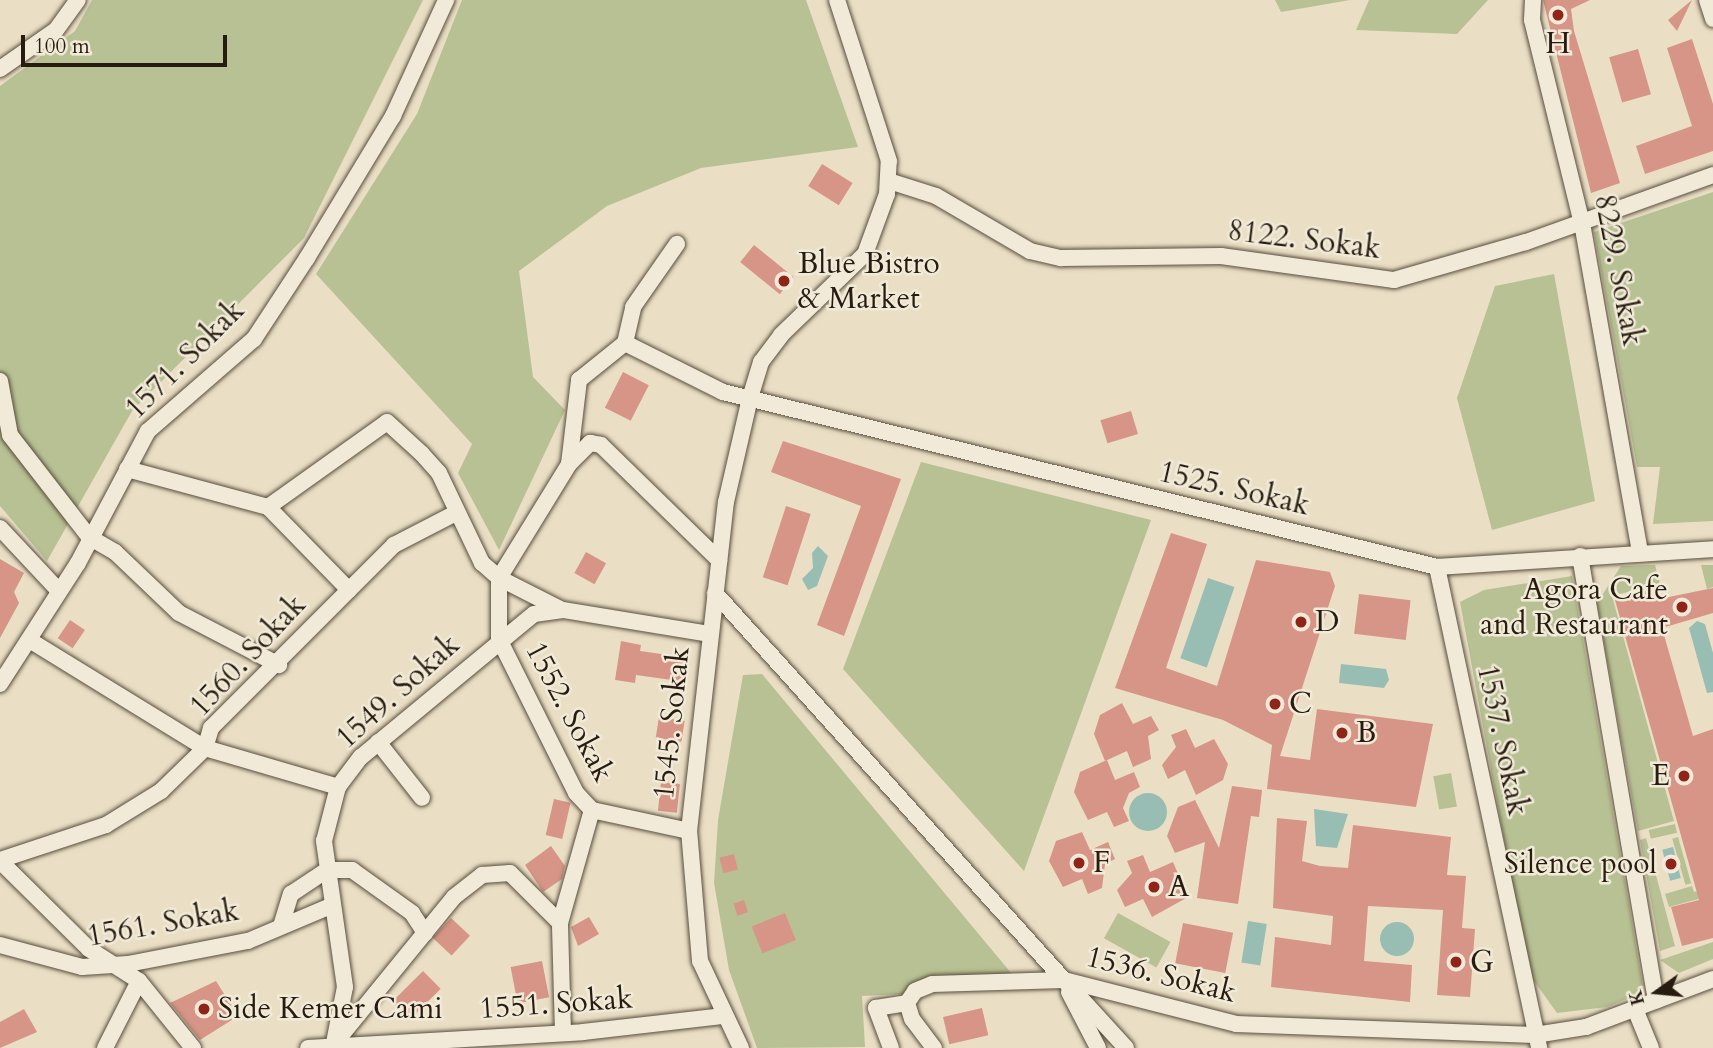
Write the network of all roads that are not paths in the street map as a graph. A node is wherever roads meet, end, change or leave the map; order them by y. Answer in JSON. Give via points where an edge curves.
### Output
{"nodes":[{"id":1,"x":78,"y":0,"type":"edge"},
{"id":2,"x":446,"y":0,"type":"edge"},
{"id":3,"x":837,"y":0,"type":"edge"},
{"id":4,"x":1533,"y":0,"type":"edge"},
{"id":5,"x":1707,"y":0,"type":"edge"},
{"id":6,"x":1713,"y":19,"type":"edge"},
{"id":7,"x":0,"y":69,"type":"edge"},
{"id":8,"x":1713,"y":175,"type":"edge"},
{"id":9,"x":889,"y":181,"type":"junction"},
{"id":10,"x":1582,"y":223,"type":"junction"},
{"id":11,"x":677,"y":244,"type":"dead end"},
{"id":12,"x":625,"y":343,"type":"junction"},
{"id":13,"x":0,"y":381,"type":"edge"},
{"id":14,"x":750,"y":398,"type":"junction"},
{"id":15,"x":569,"y":464,"type":"junction"},
{"id":16,"x":127,"y":469,"type":"junction"},
{"id":17,"x":268,"y":507,"type":"junction"},
{"id":18,"x":456,"y":513,"type":"junction"},
{"id":19,"x":0,"y":528,"type":"edge"},
{"id":20,"x":89,"y":537,"type":"junction"},
{"id":21,"x":1713,"y":550,"type":"edge"},
{"id":22,"x":1640,"y":553,"type":"junction"},
{"id":23,"x":1580,"y":556,"type":"junction"},
{"id":24,"x":719,"y":560,"type":"junction"},
{"id":25,"x":1437,"y":567,"type":"junction"},
{"id":26,"x":499,"y":578,"type":"junction"},
{"id":27,"x":349,"y":590,"type":"junction"},
{"id":28,"x":59,"y":592,"type":"junction"},
{"id":29,"x":715,"y":593,"type":"junction"},
{"id":30,"x":563,"y":610,"type":"junction"},
{"id":31,"x":710,"y":634,"type":"junction"},
{"id":32,"x":499,"y":639,"type":"junction"},
{"id":33,"x":31,"y":641,"type":"junction"},
{"id":34,"x":279,"y":665,"type":"junction"},
{"id":35,"x":0,"y":684,"type":"edge"},
{"id":36,"x":378,"y":742,"type":"junction"},
{"id":37,"x":205,"y":748,"type":"junction"},
{"id":38,"x":338,"y":787,"type":"junction"},
{"id":39,"x":422,"y":798,"type":"dead end"},
{"id":40,"x":592,"y":810,"type":"junction"},
{"id":41,"x":689,"y":831,"type":"junction"},
{"id":42,"x":0,"y":860,"type":"edge"},
{"id":43,"x":327,"y":870,"type":"junction"},
{"id":44,"x":333,"y":905,"type":"junction"},
{"id":45,"x":560,"y":923,"type":"junction"},
{"id":46,"x":281,"y":926,"type":"junction"},
{"id":47,"x":425,"y":933,"type":"junction"},
{"id":48,"x":0,"y":945,"type":"edge"},
{"id":49,"x":116,"y":966,"type":"junction"},
{"id":50,"x":1713,"y":979,"type":"edge"},
{"id":51,"x":1064,"y":980,"type":"junction"},
{"id":52,"x":139,"y":981,"type":"junction"},
{"id":53,"x":1656,"y":1001,"type":"junction"},
{"id":54,"x":907,"y":1003,"type":"junction"},
{"id":55,"x":1635,"y":1009,"type":"junction"},
{"id":56,"x":724,"y":1016,"type":"junction"},
{"id":57,"x":563,"y":1033,"type":"junction"},
{"id":58,"x":585,"y":1040,"type":"edge"},
{"id":59,"x":531,"y":1041,"type":"edge"},
{"id":60,"x":1537,"y":1042,"type":"edge"},
{"id":61,"x":333,"y":1047,"type":"edge"},
{"id":62,"x":105,"y":1048,"type":"edge"},
{"id":63,"x":193,"y":1048,"type":"edge"},
{"id":64,"x":308,"y":1048,"type":"edge"},
{"id":65,"x":741,"y":1048,"type":"edge"},
{"id":66,"x":891,"y":1048,"type":"edge"},
{"id":67,"x":934,"y":1048,"type":"edge"},
{"id":68,"x":1098,"y":1048,"type":"edge"},
{"id":69,"x":1126,"y":1048,"type":"edge"},
{"id":70,"x":1651,"y":1048,"type":"edge"}],
"edges":[{"from":1,"to":7,"type":"street","via":[[56,30]]},
{"from":2,"to":16,"type":"street","name":"1571. Sokak","via":[[393,116],[254,339],[148,432]]},
{"from":3,"to":9,"type":"street","via":[[870,94]]},
{"from":4,"to":10,"type":"street","name":"8229. Sokak","via":[[1532,20]]},
{"from":5,"to":6,"type":"street"},
{"from":8,"to":10,"type":"street","name":"8122. Sokak"},
{"from":9,"to":10,"type":"street","name":"8122. Sokak","via":[[936,196],[1030,251],[1061,258],[1221,256],[1360,278],[1394,280]]},
{"from":9,"to":14,"type":"street","name":"1545. Sokak","via":[[865,254],[781,335],[761,362]]},
{"from":10,"to":22,"type":"street","name":"8229. Sokak"},
{"from":11,"to":12,"type":"street","via":[[634,307]]},
{"from":12,"to":14,"type":"street","name":"1525. Sokak","via":[[723,392]]},
{"from":12,"to":15,"type":"street","via":[[579,380]]},
{"from":13,"to":20,"type":"street","via":[[10,435]]},
{"from":14,"to":24,"type":"street","name":"1545. Sokak"},
{"from":14,"to":25,"type":"street","name":"1525. Sokak"},
{"from":15,"to":24,"type":"street","via":[[581,448],[601,445]]},
{"from":15,"to":26,"type":"street"},
{"from":16,"to":17,"type":"street"},
{"from":16,"to":20,"type":"street","name":"1571. Sokak"},
{"from":17,"to":18,"type":"street","via":[[387,422],[439,473]]},
{"from":17,"to":27,"type":"street"},
{"from":18,"to":26,"type":"street","via":[[482,562]]},
{"from":18,"to":27,"type":"street","name":"1560. Sokak","via":[[394,545]]},
{"from":19,"to":28,"type":"street"},
{"from":20,"to":28,"type":"street","name":"1571. Sokak"},
{"from":20,"to":34,"type":"street","via":[[115,552],[179,614]]},
{"from":21,"to":22,"type":"street","name":"1525. Sokak"},
{"from":22,"to":23,"type":"street","name":"1525. Sokak"},
{"from":23,"to":25,"type":"street","name":"1525. Sokak"},
{"from":23,"to":53,"type":"street"},
{"from":24,"to":29,"type":"street","name":"1545. Sokak"},
{"from":25,"to":60,"type":"street","name":"1537. Sokak"},
{"from":26,"to":30,"type":"street"},
{"from":26,"to":32,"type":"street"},
{"from":27,"to":34,"type":"street","name":"1560. Sokak"},
{"from":28,"to":33,"type":"street","name":"1571. Sokak"},
{"from":29,"to":31,"type":"street","name":"1545. Sokak"},
{"from":29,"to":51,"type":"street","name":"1536. Sokak"},
{"from":30,"to":31,"type":"street","name":"1549. Sokak"},
{"from":30,"to":32,"type":"street","name":"1549. Sokak","via":[[534,614]]},
{"from":31,"to":41,"type":"street","name":"1545. Sokak"},
{"from":32,"to":36,"type":"street","name":"1549. Sokak"},
{"from":32,"to":40,"type":"street","name":"1552. Sokak","via":[[576,793]]},
{"from":33,"to":35,"type":"street","name":"1571. Sokak"},
{"from":33,"to":37,"type":"street"},
{"from":34,"to":37,"type":"street","name":"1560. Sokak","via":[[211,728]]},
{"from":36,"to":38,"type":"street","name":"1549. Sokak"},
{"from":36,"to":39,"type":"street"},
{"from":37,"to":38,"type":"street"},
{"from":37,"to":42,"type":"street","name":"1560. Sokak","via":[[133,811]]},
{"from":38,"to":43,"type":"street","name":"1549. Sokak","via":[[324,841]]},
{"from":40,"to":41,"type":"street","name":"1552. Sokak"},
{"from":40,"to":45,"type":"street","name":"1552. Sokak"},
{"from":41,"to":56,"type":"street","name":"1545. Sokak","via":[[700,961]]},
{"from":42,"to":49,"type":"street","via":[[89,949]]},
{"from":43,"to":44,"type":"street","name":"1549. Sokak"},
{"from":43,"to":46,"type":"street","via":[[292,894]]},
{"from":43,"to":47,"type":"street","via":[[352,870],[412,913]]},
{"from":44,"to":46,"type":"street","name":"1561. Sokak"},
{"from":44,"to":61,"type":"street","name":"1549. Sokak","via":[[345,987]]},
{"from":45,"to":47,"type":"street","via":[[510,873],[482,875]]},
{"from":45,"to":57,"type":"street","name":"1552. Sokak"},
{"from":46,"to":49,"type":"street","name":"1561. Sokak","via":[[248,941]]},
{"from":47,"to":61,"type":"street"},
{"from":48,"to":49,"type":"street","name":"1561. Sokak","via":[[82,967]]},
{"from":49,"to":52,"type":"street"},
{"from":50,"to":53,"type":"street","name":"1536. Sokak"},
{"from":51,"to":54,"type":"street","via":[[932,984],[915,991]]},
{"from":51,"to":60,"type":"street","name":"1536. Sokak","via":[[1236,1024]]},
{"from":51,"to":68,"type":"street"},
{"from":51,"to":69,"type":"street"},
{"from":52,"to":62,"type":"street"},
{"from":52,"to":63,"type":"street"},
{"from":53,"to":55,"type":"street","name":"1536. Sokak"},
{"from":54,"to":66,"type":"street","via":[[876,1008]]},
{"from":54,"to":67,"type":"street"},
{"from":55,"to":60,"type":"street","name":"1536. Sokak"},
{"from":55,"to":70,"type":"street"},
{"from":56,"to":58,"type":"street","name":"1551. Sokak"},
{"from":56,"to":65,"type":"street","name":"1545. Sokak"},
{"from":57,"to":58,"type":"street","name":"1551. Sokak"},
{"from":57,"to":59,"type":"street","name":"1551. Sokak"},
{"from":59,"to":61,"type":"street","name":"1551. Sokak"},
{"from":61,"to":64,"type":"street","name":"1551. Sokak"}]}
